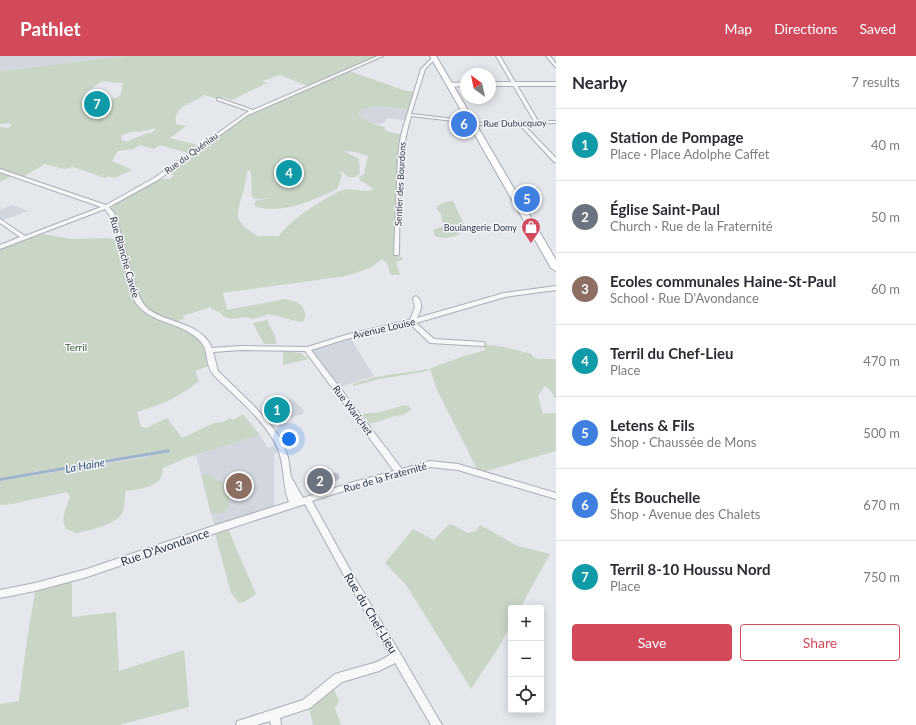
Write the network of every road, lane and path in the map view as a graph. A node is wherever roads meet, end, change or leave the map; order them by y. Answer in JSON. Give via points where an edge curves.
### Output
{"nodes":[{"id":1,"x":381,"y":56,"type":"edge"},
{"id":2,"x":498,"y":56,"type":"edge"},
{"id":3,"x":548,"y":56,"type":"edge"},
{"id":4,"x":434,"y":57,"type":"edge"},
{"id":5,"x":556,"y":67,"type":"edge"},
{"id":6,"x":450,"y":84,"type":"junction"},
{"id":7,"x":460,"y":84,"type":"edge"},
{"id":8,"x":496,"y":84,"type":"edge"},
{"id":9,"x":514,"y":84,"type":"junction"},
{"id":10,"x":556,"y":84,"type":"edge"},
{"id":11,"x":218,"y":99,"type":"dead end"},
{"id":12,"x":252,"y":111,"type":"junction"},
{"id":13,"x":410,"y":115,"type":"junction"},
{"id":14,"x":549,"y":122,"type":"junction"},
{"id":15,"x":556,"y":122,"type":"edge"},
{"id":16,"x":473,"y":123,"type":"junction"},
{"id":17,"x":537,"y":123,"type":"junction"},
{"id":18,"x":521,"y":124,"type":"junction"},
{"id":19,"x":556,"y":127,"type":"edge"},
{"id":20,"x":556,"y":161,"type":"edge"},
{"id":21,"x":0,"y":170,"type":"edge"},
{"id":22,"x":106,"y":207,"type":"junction"},
{"id":23,"x":0,"y":221,"type":"edge"},
{"id":24,"x":25,"y":238,"type":"junction"},
{"id":25,"x":0,"y":247,"type":"edge"},
{"id":26,"x":396,"y":254,"type":"dead end"},
{"id":27,"x":556,"y":268,"type":"edge"},
{"id":28,"x":556,"y":288,"type":"edge"},
{"id":29,"x":416,"y":298,"type":"dead end"},
{"id":30,"x":412,"y":322,"type":"junction"},
{"id":31,"x":206,"y":342,"type":"joint"},
{"id":32,"x":482,"y":344,"type":"dead end"},
{"id":33,"x":307,"y":349,"type":"junction"},
{"id":34,"x":210,"y":350,"type":"junction"},
{"id":35,"x":399,"y":471,"type":"junction"},
{"id":36,"x":556,"y":496,"type":"edge"},
{"id":37,"x":300,"y":502,"type":"junction"},
{"id":38,"x":0,"y":594,"type":"edge"},
{"id":39,"x":398,"y":656,"type":"junction"},
{"id":40,"x":275,"y":720,"type":"edge"},
{"id":41,"x":241,"y":725,"type":"edge"},
{"id":42,"x":437,"y":725,"type":"edge"}],
"edges":[{"from":1,"to":12,"type":"street","name":"Rue du Quéniau"},
{"from":2,"to":9,"type":"street"},
{"from":3,"to":5,"type":"street"},
{"from":4,"to":6,"type":"main road"},
{"from":4,"to":13,"type":"street","name":"Sentier des Bourdons","via":[[423,68]]},
{"from":6,"to":7,"type":"street"},
{"from":6,"to":16,"type":"main road"},
{"from":8,"to":9,"type":"street"},
{"from":9,"to":10,"type":"street"},
{"from":9,"to":17,"type":"street"},
{"from":11,"to":12,"type":"street"},
{"from":12,"to":22,"type":"street","name":"Rue du Quéniau","via":[[156,179]]},
{"from":13,"to":16,"type":"street","name":"Rue Dubucquoy"},
{"from":13,"to":26,"type":"street","name":"Sentier des Bourdons","via":[[403,135],[400,156]]},
{"from":14,"to":15,"type":"street","name":"Rue Dubucquoy"},
{"from":14,"to":17,"type":"street","name":"Rue Dubucquoy"},
{"from":14,"to":19,"type":"street"},
{"from":16,"to":18,"type":"street","name":"Rue Dubucquoy"},
{"from":16,"to":27,"type":"main road"},
{"from":17,"to":18,"type":"street","name":"Rue Dubucquoy"},
{"from":18,"to":20,"type":"street"},
{"from":21,"to":22,"type":"street"},
{"from":22,"to":24,"type":"street","name":"Rue du Quéniau"},
{"from":22,"to":31,"type":"street","name":"Rue Blanche Cavée","via":[[112,212],[138,302],[149,313],[193,332]]},
{"from":23,"to":24,"type":"street"},
{"from":24,"to":25,"type":"street","name":"Rue du Quéniau"},
{"from":28,"to":30,"type":"street","name":"Avenue Louise","via":[[504,295]]},
{"from":29,"to":30,"type":"street","via":[[419,305]]},
{"from":30,"to":32,"type":"street","via":[[432,341]]},
{"from":30,"to":33,"type":"street","name":"Avenue Louise"},
{"from":31,"to":34,"type":"street","name":"Rue du Chef-Lieu"},
{"from":33,"to":34,"type":"street","name":"Avenue Louise"},
{"from":33,"to":35,"type":"street","name":"Rue Warichet"},
{"from":34,"to":37,"type":"street","name":"Rue du Chef-Lieu","via":[[215,372],[258,416],[276,439],[282,451],[288,491]]},
{"from":35,"to":36,"type":"street","name":"Rue de la Fraternité","via":[[430,464],[458,467]]},
{"from":35,"to":37,"type":"street","name":"Rue de la Fraternité"},
{"from":37,"to":38,"type":"street","name":"Rue D'Avondance","via":[[116,564]]},
{"from":37,"to":39,"type":"street","name":"Rue du Chef-Lieu"},
{"from":39,"to":40,"type":"street","via":[[379,666],[339,678],[306,704]]},
{"from":39,"to":42,"type":"street","name":"Rue du Chef-Lieu"},
{"from":40,"to":41,"type":"street"}]}
